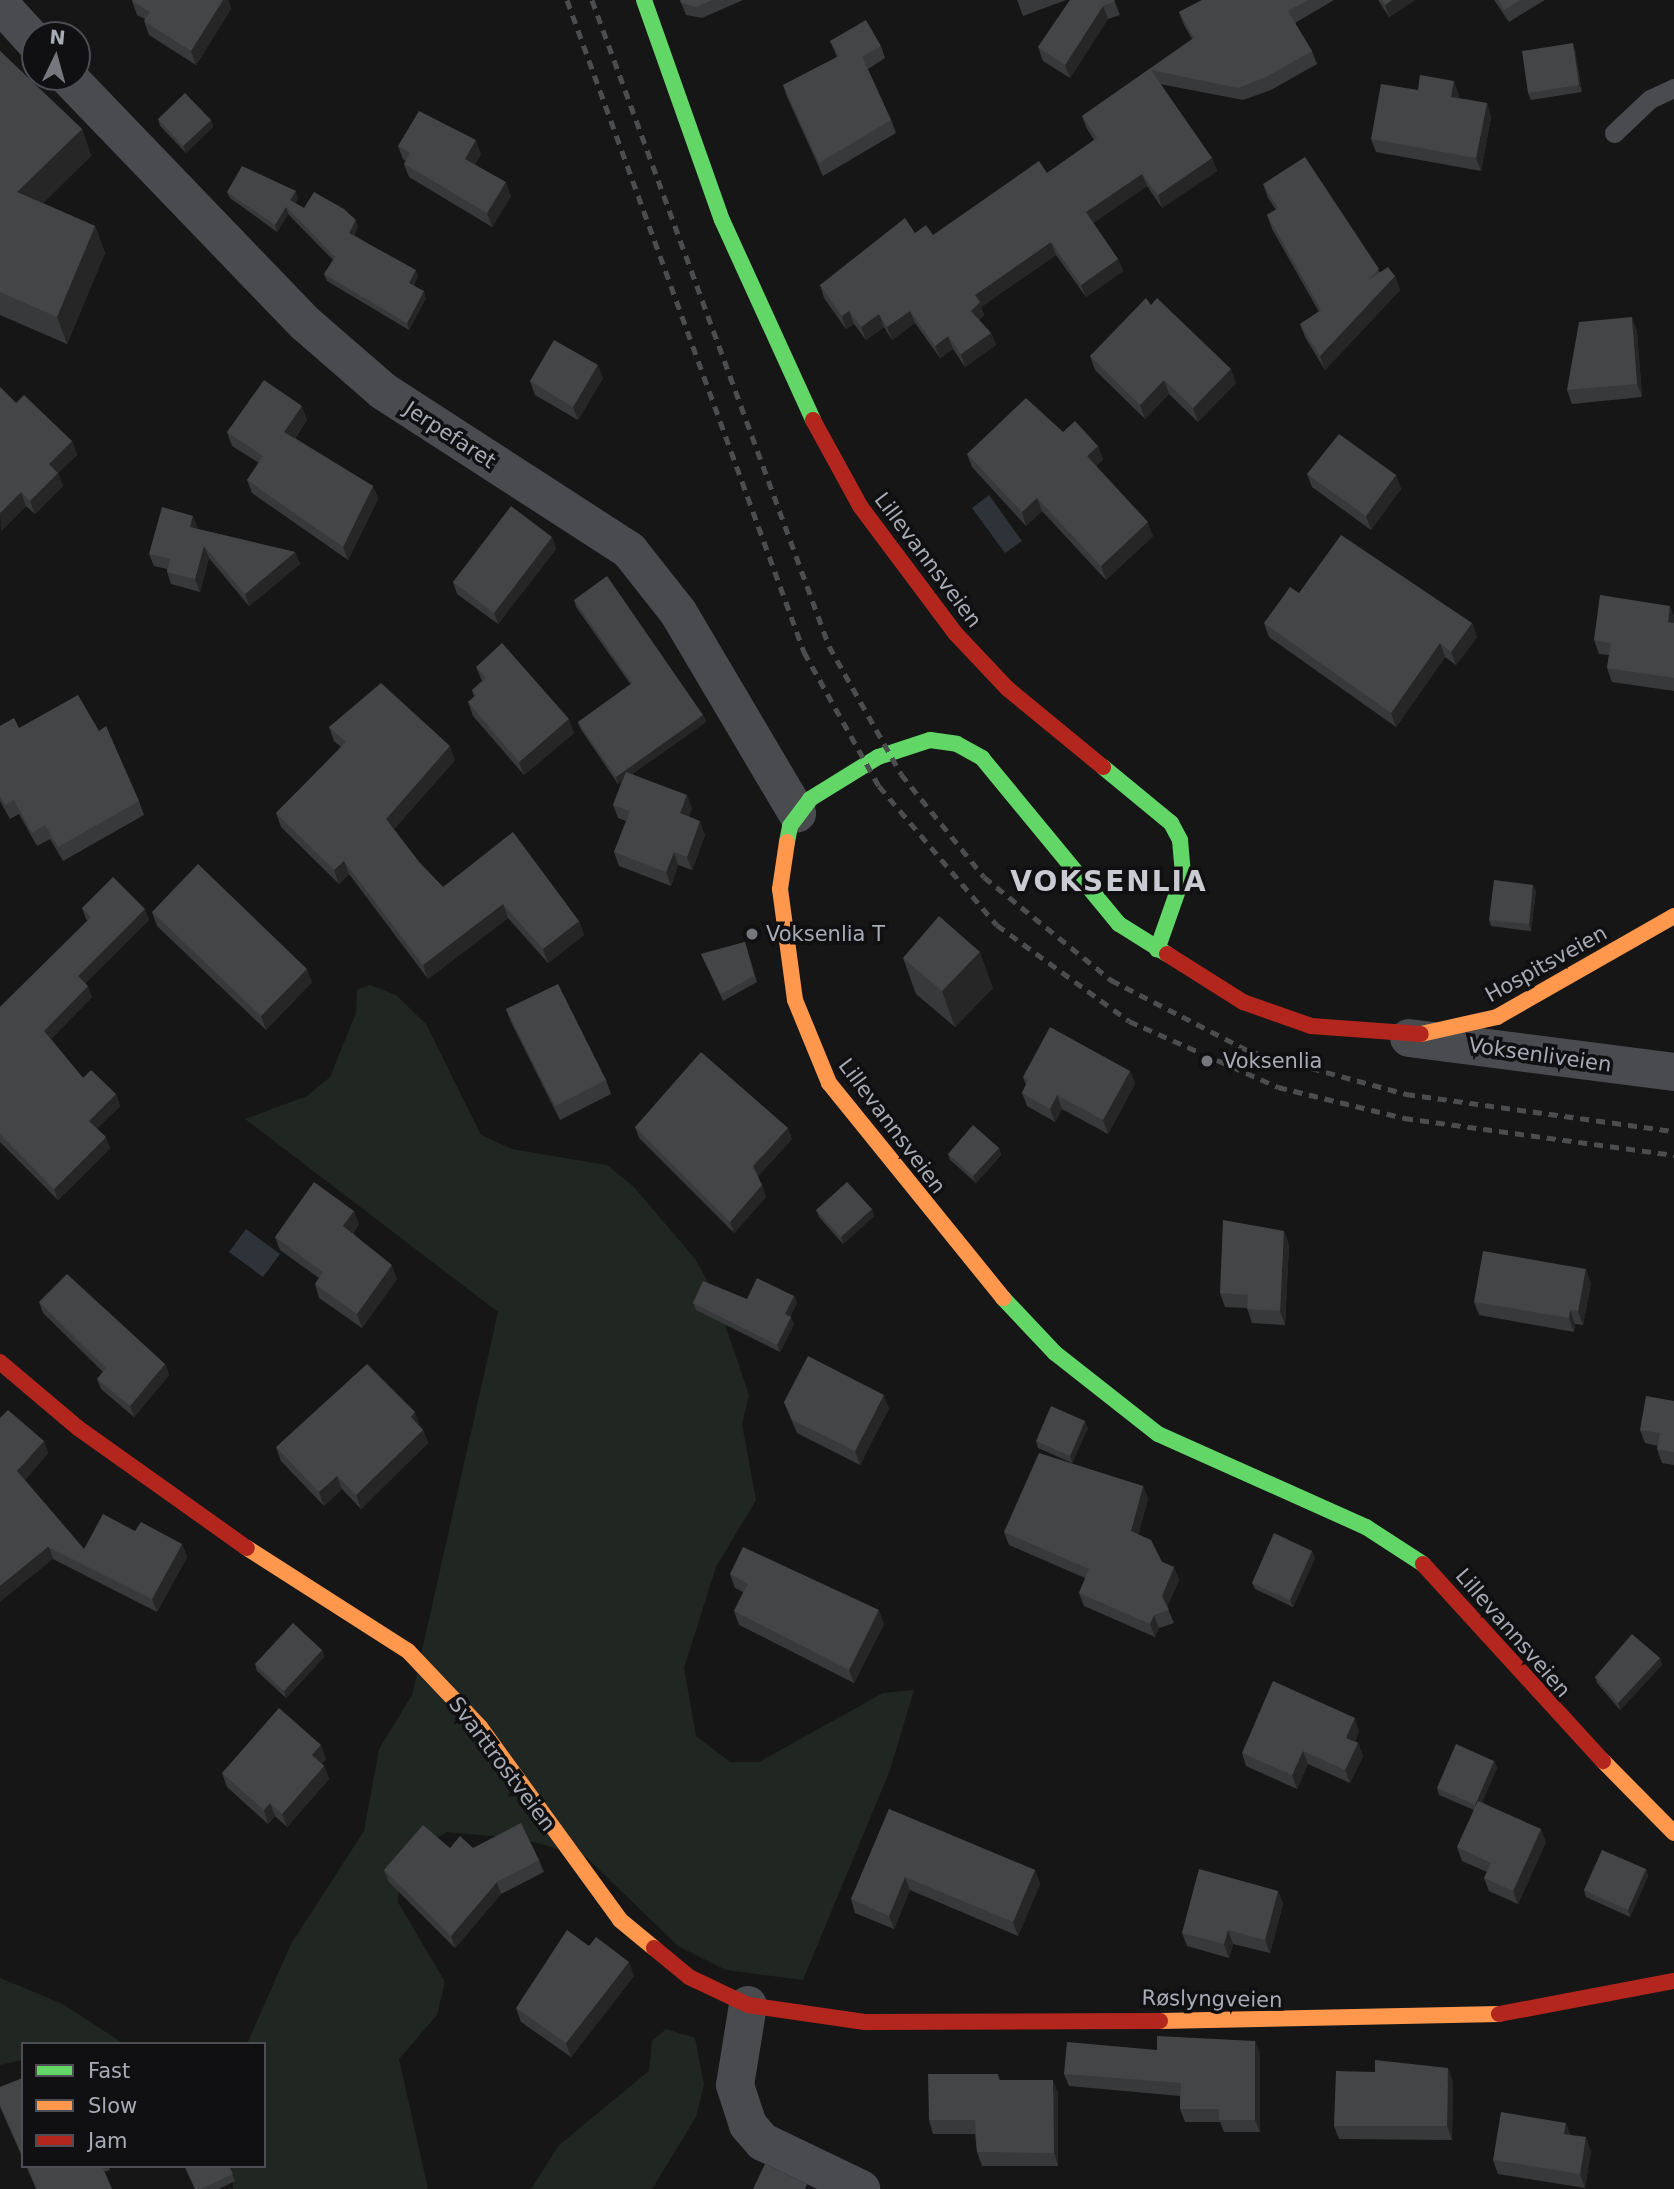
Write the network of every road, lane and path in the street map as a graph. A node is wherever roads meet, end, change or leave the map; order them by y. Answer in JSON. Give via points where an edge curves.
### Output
{"nodes":[{"id":1,"x":644,"y":0,"type":"edge"},
{"id":2,"x":0,"y":4,"type":"edge"},
{"id":3,"x":21,"y":27,"type":"edge"},
{"id":4,"x":1674,"y":88,"type":"edge"},
{"id":5,"x":81,"y":91,"type":"edge"},
{"id":6,"x":1614,"y":133,"type":"dead end"},
{"id":7,"x":797,"y":814,"type":"junction"},
{"id":8,"x":1674,"y":916,"type":"edge"},
{"id":9,"x":1157,"y":950,"type":"junction"},
{"id":10,"x":1406,"y":1037,"type":"junction"},
{"id":11,"x":1674,"y":1072,"type":"edge"},
{"id":12,"x":0,"y":1362,"type":"edge"},
{"id":13,"x":1674,"y":1833,"type":"edge"},
{"id":14,"x":1674,"y":1981,"type":"edge"},
{"id":15,"x":748,"y":2006,"type":"junction"},
{"id":16,"x":861,"y":2189,"type":"edge"}],
"edges":[{"from":1,"to":9,"type":"street","name":"Lillevannsveien","via":[[722,220],[775,346],[860,506],[921,592],[1008,689],[1171,823],[1180,840],[1183,876]]},
{"from":2,"to":3,"type":"street"},
{"from":4,"to":6,"type":"lane","via":[[1650,99]]},
{"from":5,"to":7,"type":"street","name":"Jerpefaret","via":[[306,324],[383,391],[629,550],[678,612]]},
{"from":7,"to":9,"type":"street","via":[[822,791],[899,747],[930,740],[957,744],[995,773],[1119,924]]},
{"from":7,"to":13,"type":"street","name":"Lillevannsveien","via":[[782,863],[782,922],[795,1000],[816,1060],[881,1154],[992,1286],[1055,1353],[1158,1434],[1366,1527],[1425,1565],[1530,1687]]},
{"from":8,"to":10,"type":"street","name":"Hospitsveien","via":[[1497,1017]]},
{"from":9,"to":10,"type":"street","name":"Hospitsveien","via":[[1243,1002],[1311,1026]]},
{"from":10,"to":11,"type":"street","name":"Voksenliveien"},
{"from":12,"to":15,"type":"street","name":"Svarttrostveien","via":[[78,1428],[216,1528],[408,1651],[480,1727],[620,1920],[689,1977]]},
{"from":14,"to":15,"type":"street","name":"Røslyngveien","via":[[1501,2014],[1393,2021],[865,2022]]},
{"from":15,"to":16,"type":"street","via":[[735,2085],[748,2125],[763,2142]]}]}
